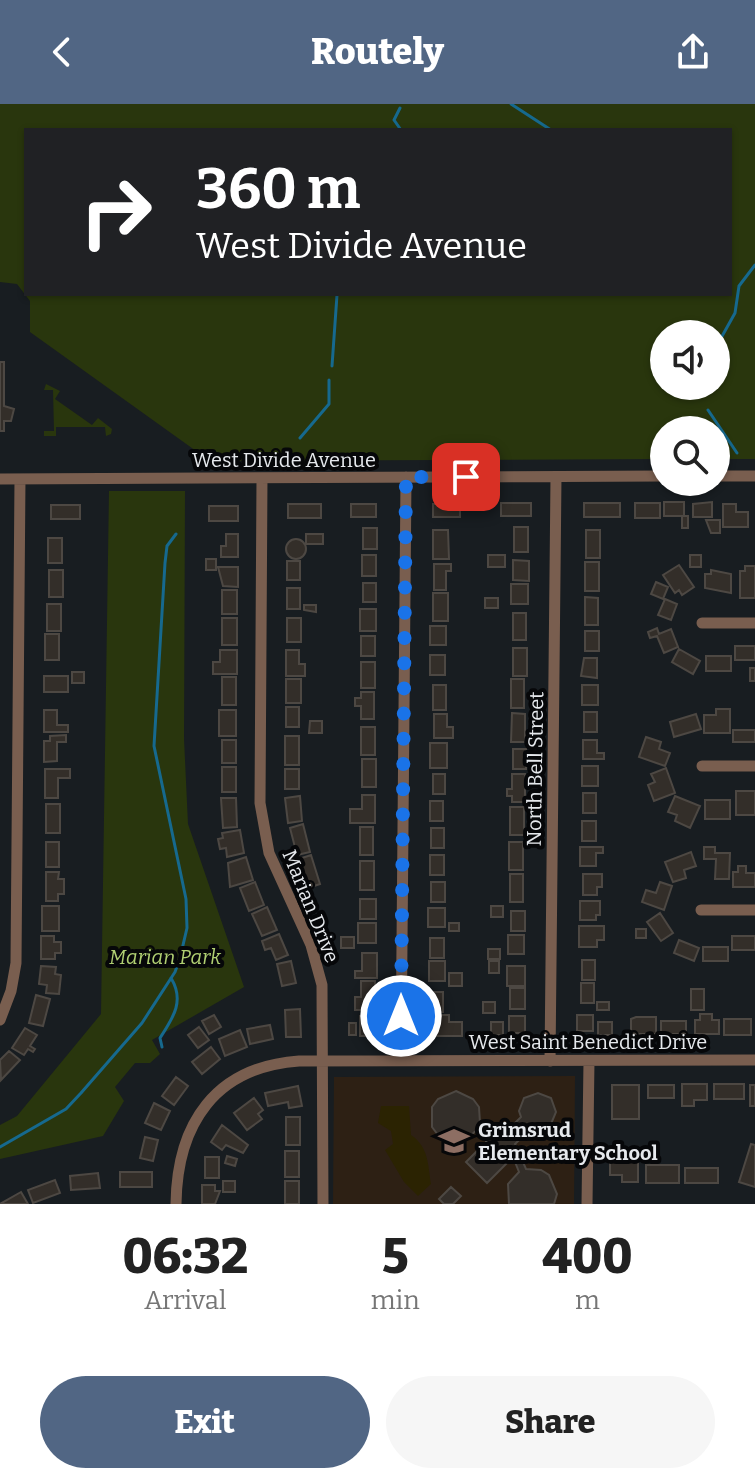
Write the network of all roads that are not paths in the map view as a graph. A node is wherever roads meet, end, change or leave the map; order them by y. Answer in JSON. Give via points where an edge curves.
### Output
{"nodes":[{"id":1,"x":650,"y":476,"type":"edge"},
{"id":2,"x":730,"y":476,"type":"edge"},
{"id":3,"x":755,"y":476,"type":"edge"},
{"id":4,"x":406,"y":477,"type":"junction"},
{"id":5,"x":556,"y":477,"type":"junction"},
{"id":6,"x":262,"y":478,"type":"junction"},
{"id":7,"x":0,"y":479,"type":"edge"},
{"id":8,"x":20,"y":479,"type":"junction"},
{"id":9,"x":702,"y":623,"type":"dead end"},
{"id":10,"x":755,"y":623,"type":"edge"},
{"id":11,"x":702,"y":766,"type":"dead end"},
{"id":12,"x":755,"y":766,"type":"edge"},
{"id":13,"x":701,"y":910,"type":"dead end"},
{"id":14,"x":755,"y":910,"type":"edge"},
{"id":15,"x":0,"y":1020,"type":"edge"},
{"id":16,"x":755,"y":1060,"type":"edge"},
{"id":17,"x":324,"y":1061,"type":"junction"},
{"id":18,"x":401,"y":1061,"type":"junction"},
{"id":19,"x":550,"y":1061,"type":"junction"},
{"id":20,"x":589,"y":1061,"type":"junction"},
{"id":21,"x":176,"y":1204,"type":"edge"},
{"id":22,"x":323,"y":1204,"type":"edge"},
{"id":23,"x":587,"y":1204,"type":"edge"}],
"edges":[{"from":1,"to":5,"type":"street","name":"West Divide Avenue"},
{"from":2,"to":3,"type":"street"},
{"from":4,"to":5,"type":"street","name":"West Divide Avenue"},
{"from":4,"to":6,"type":"street","name":"West Divide Avenue"},
{"from":4,"to":18,"type":"street"},
{"from":5,"to":19,"type":"street","name":"North Bell Street"},
{"from":6,"to":8,"type":"street","name":"West Divide Avenue"},
{"from":6,"to":17,"type":"street","name":"Marian Drive","via":[[262,821],[274,867],[320,971]]},
{"from":7,"to":8,"type":"street","name":"West Divide Avenue"},
{"from":8,"to":15,"type":"street","via":[[16,963]]},
{"from":9,"to":10,"type":"street"},
{"from":11,"to":12,"type":"street"},
{"from":13,"to":14,"type":"street"},
{"from":16,"to":20,"type":"street","name":"West Saint Benedict Drive"},
{"from":17,"to":18,"type":"street","name":"West Saint Benedict Drive"},
{"from":17,"to":21,"type":"street","name":"West Saint Benedict Drive","via":[[270,1064],[220,1090],[202,1109],[185,1142]]},
{"from":17,"to":22,"type":"street","name":"Marian Drive"},
{"from":18,"to":19,"type":"street","name":"West Saint Benedict Drive"},
{"from":19,"to":20,"type":"street","name":"West Saint Benedict Drive"},
{"from":20,"to":23,"type":"street"}]}
